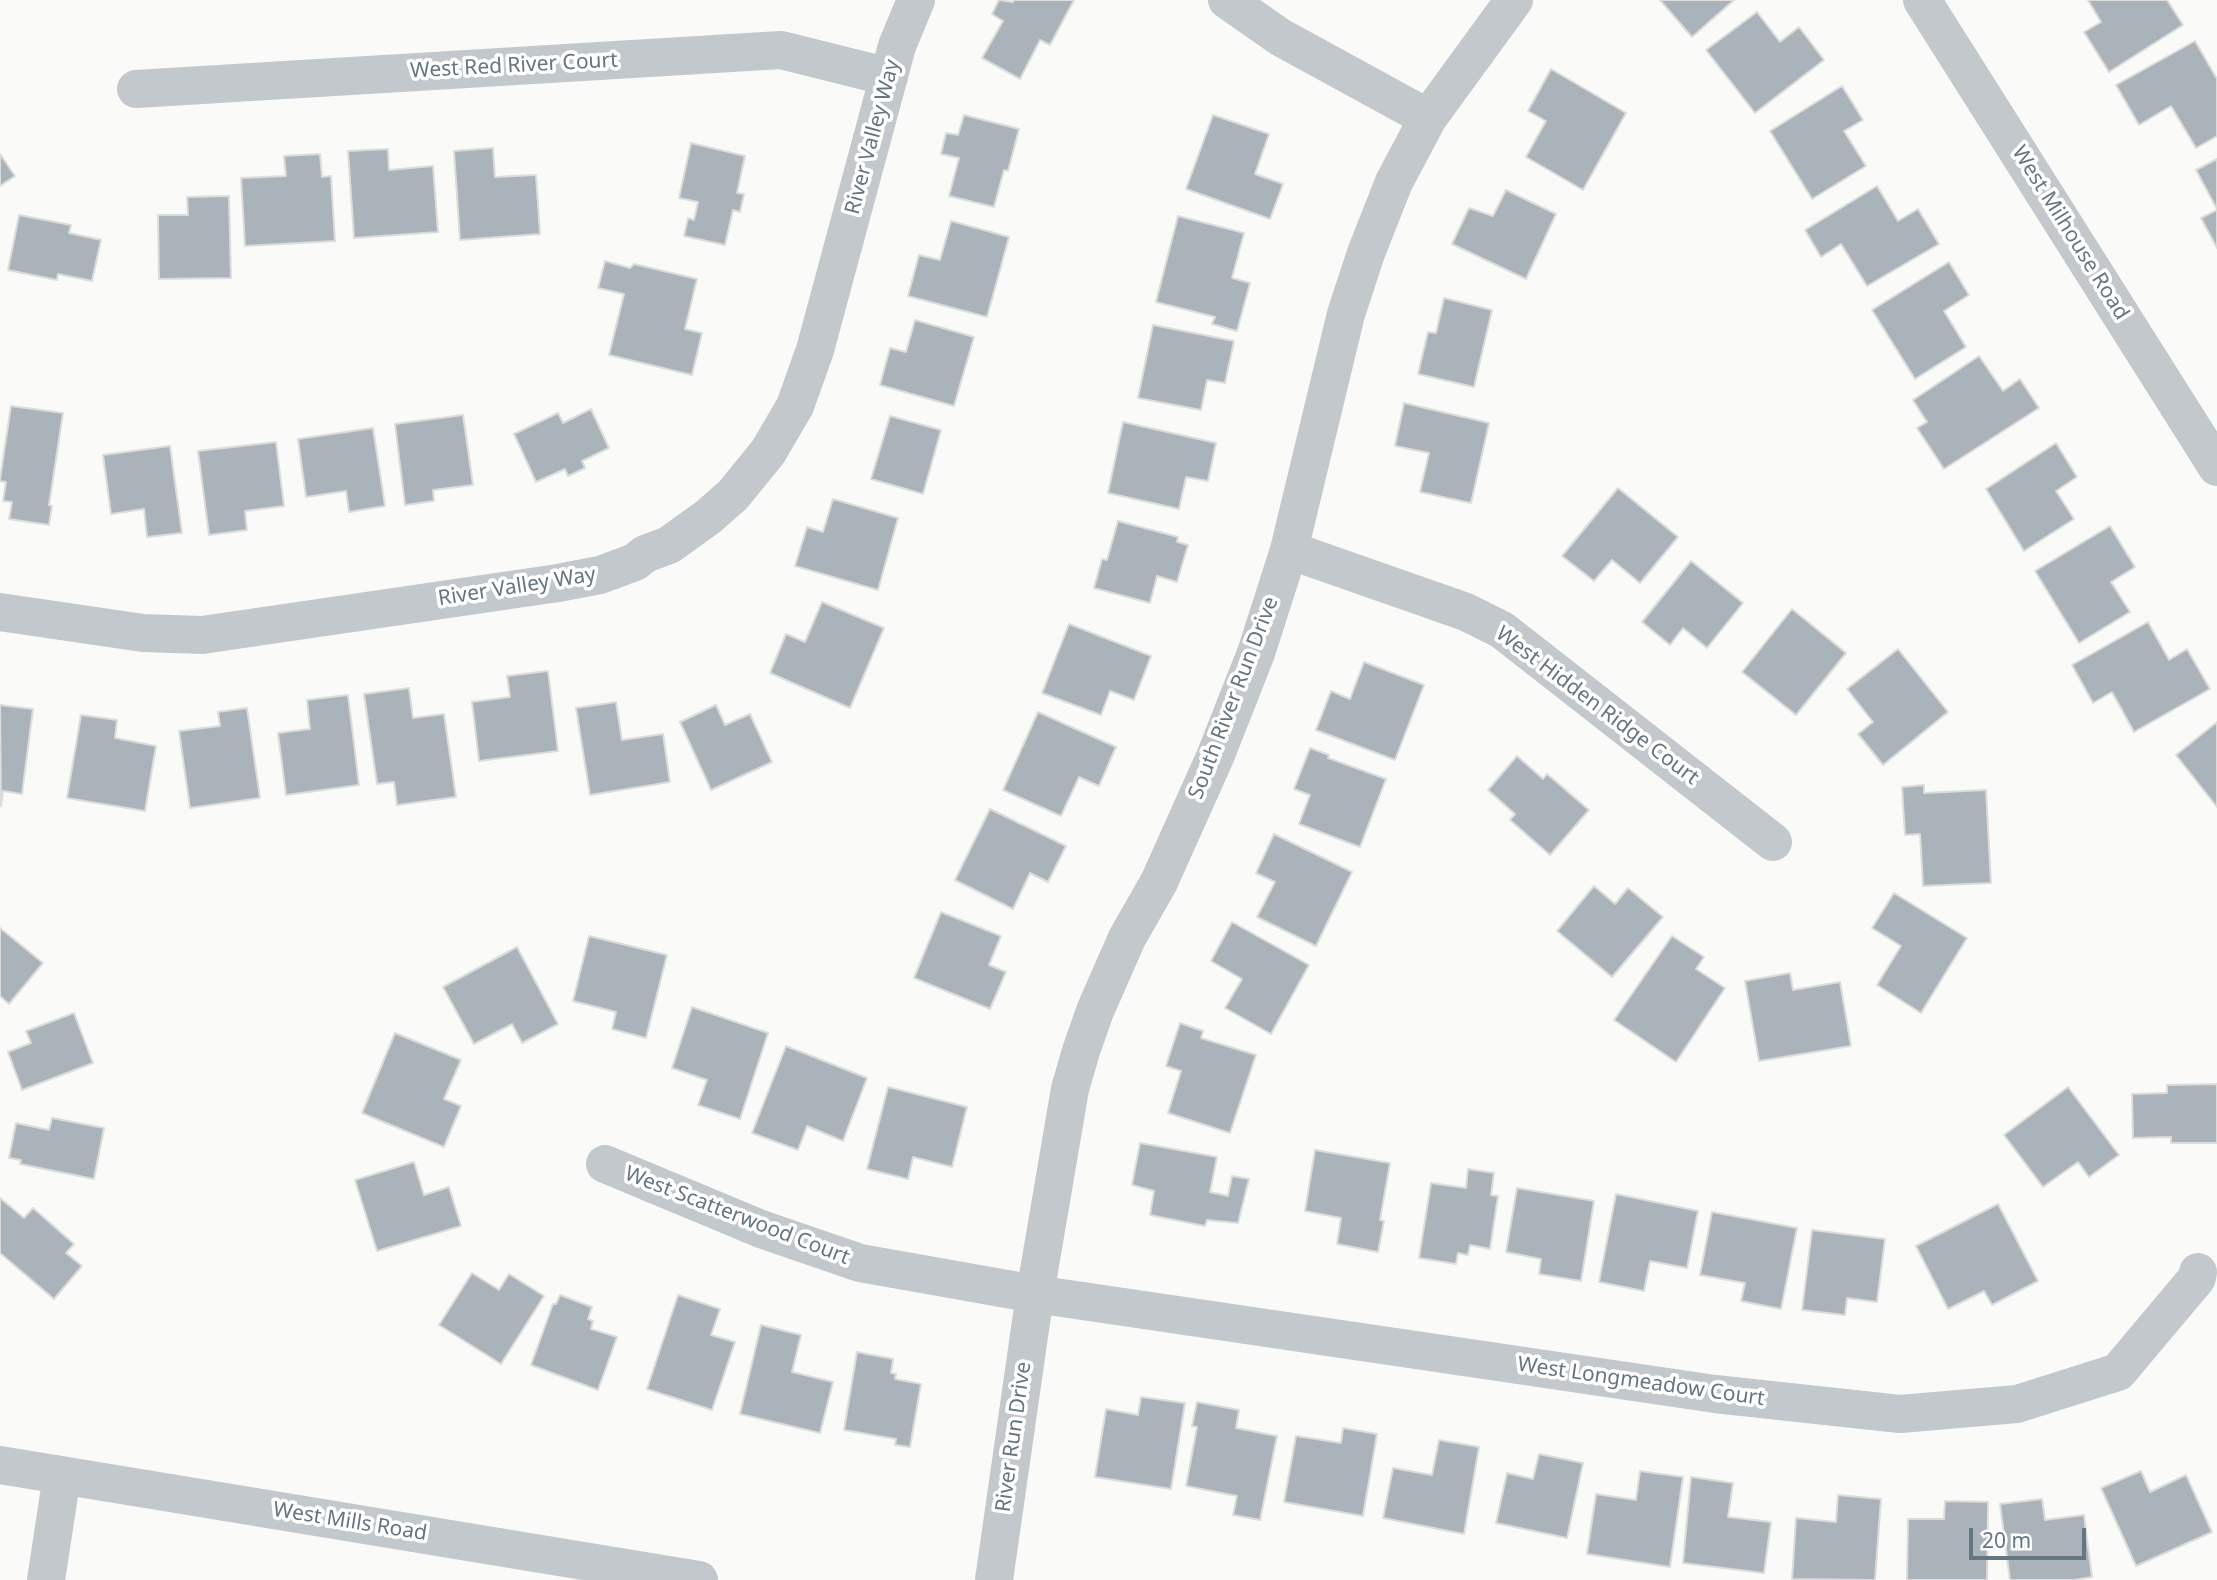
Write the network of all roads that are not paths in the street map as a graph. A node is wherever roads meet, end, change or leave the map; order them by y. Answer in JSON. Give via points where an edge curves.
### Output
{"nodes":[{"id":1,"x":916,"y":0,"type":"edge"},
{"id":2,"x":1227,"y":0,"type":"edge"},
{"id":3,"x":1514,"y":0,"type":"edge"},
{"id":4,"x":1922,"y":0,"type":"edge"},
{"id":5,"x":889,"y":77,"type":"junction"},
{"id":6,"x":136,"y":89,"type":"dead end"},
{"id":7,"x":1428,"y":118,"type":"junction"},
{"id":8,"x":2217,"y":467,"type":"edge"},
{"id":9,"x":1289,"y":550,"type":"junction"},
{"id":10,"x":0,"y":612,"type":"edge"},
{"id":11,"x":1773,"y":842,"type":"dead end"},
{"id":12,"x":605,"y":1164,"type":"dead end"},
{"id":13,"x":2198,"y":1272,"type":"dead end"},
{"id":14,"x":1035,"y":1294,"type":"junction"},
{"id":15,"x":0,"y":1465,"type":"edge"},
{"id":16,"x":62,"y":1475,"type":"junction"},
{"id":17,"x":46,"y":1580,"type":"edge"},
{"id":18,"x":699,"y":1580,"type":"edge"},
{"id":19,"x":994,"y":1580,"type":"edge"}],
"edges":[{"from":1,"to":5,"type":"street","name":"River Valley Way"},
{"from":2,"to":7,"type":"street","via":[[1280,37]]},
{"from":3,"to":7,"type":"street","name":"South River Run Drive"},
{"from":4,"to":8,"type":"street","name":"West Milhouse Road"},
{"from":5,"to":6,"type":"street","name":"West Red River Court","via":[[781,50]]},
{"from":5,"to":10,"type":"street","name":"River Valley Way","via":[[815,350],[795,406],[768,452],[733,495],[669,545],[600,575],[202,635],[143,633]]},
{"from":7,"to":9,"type":"street","name":"South River Run Drive","via":[[1394,182],[1346,314]]},
{"from":9,"to":11,"type":"street","name":"West Hidden Ridge Court","via":[[1466,612],[1502,630]]},
{"from":9,"to":14,"type":"street","name":"South River Run Drive","via":[[1256,653],[1215,757],[1095,1011],[1070,1089]]},
{"from":12,"to":14,"type":"street","name":"West Scatterwood Court","via":[[761,1229],[860,1263]]},
{"from":13,"to":14,"type":"street","name":"West Longmeadow Court","via":[[2118,1372],[2018,1404],[1900,1414],[1715,1394]]},
{"from":14,"to":19,"type":"street","name":"River Run Drive"},
{"from":15,"to":16,"type":"street","name":"West Mills Road"},
{"from":16,"to":17,"type":"street"},
{"from":16,"to":18,"type":"street","name":"West Mills Road"}]}
